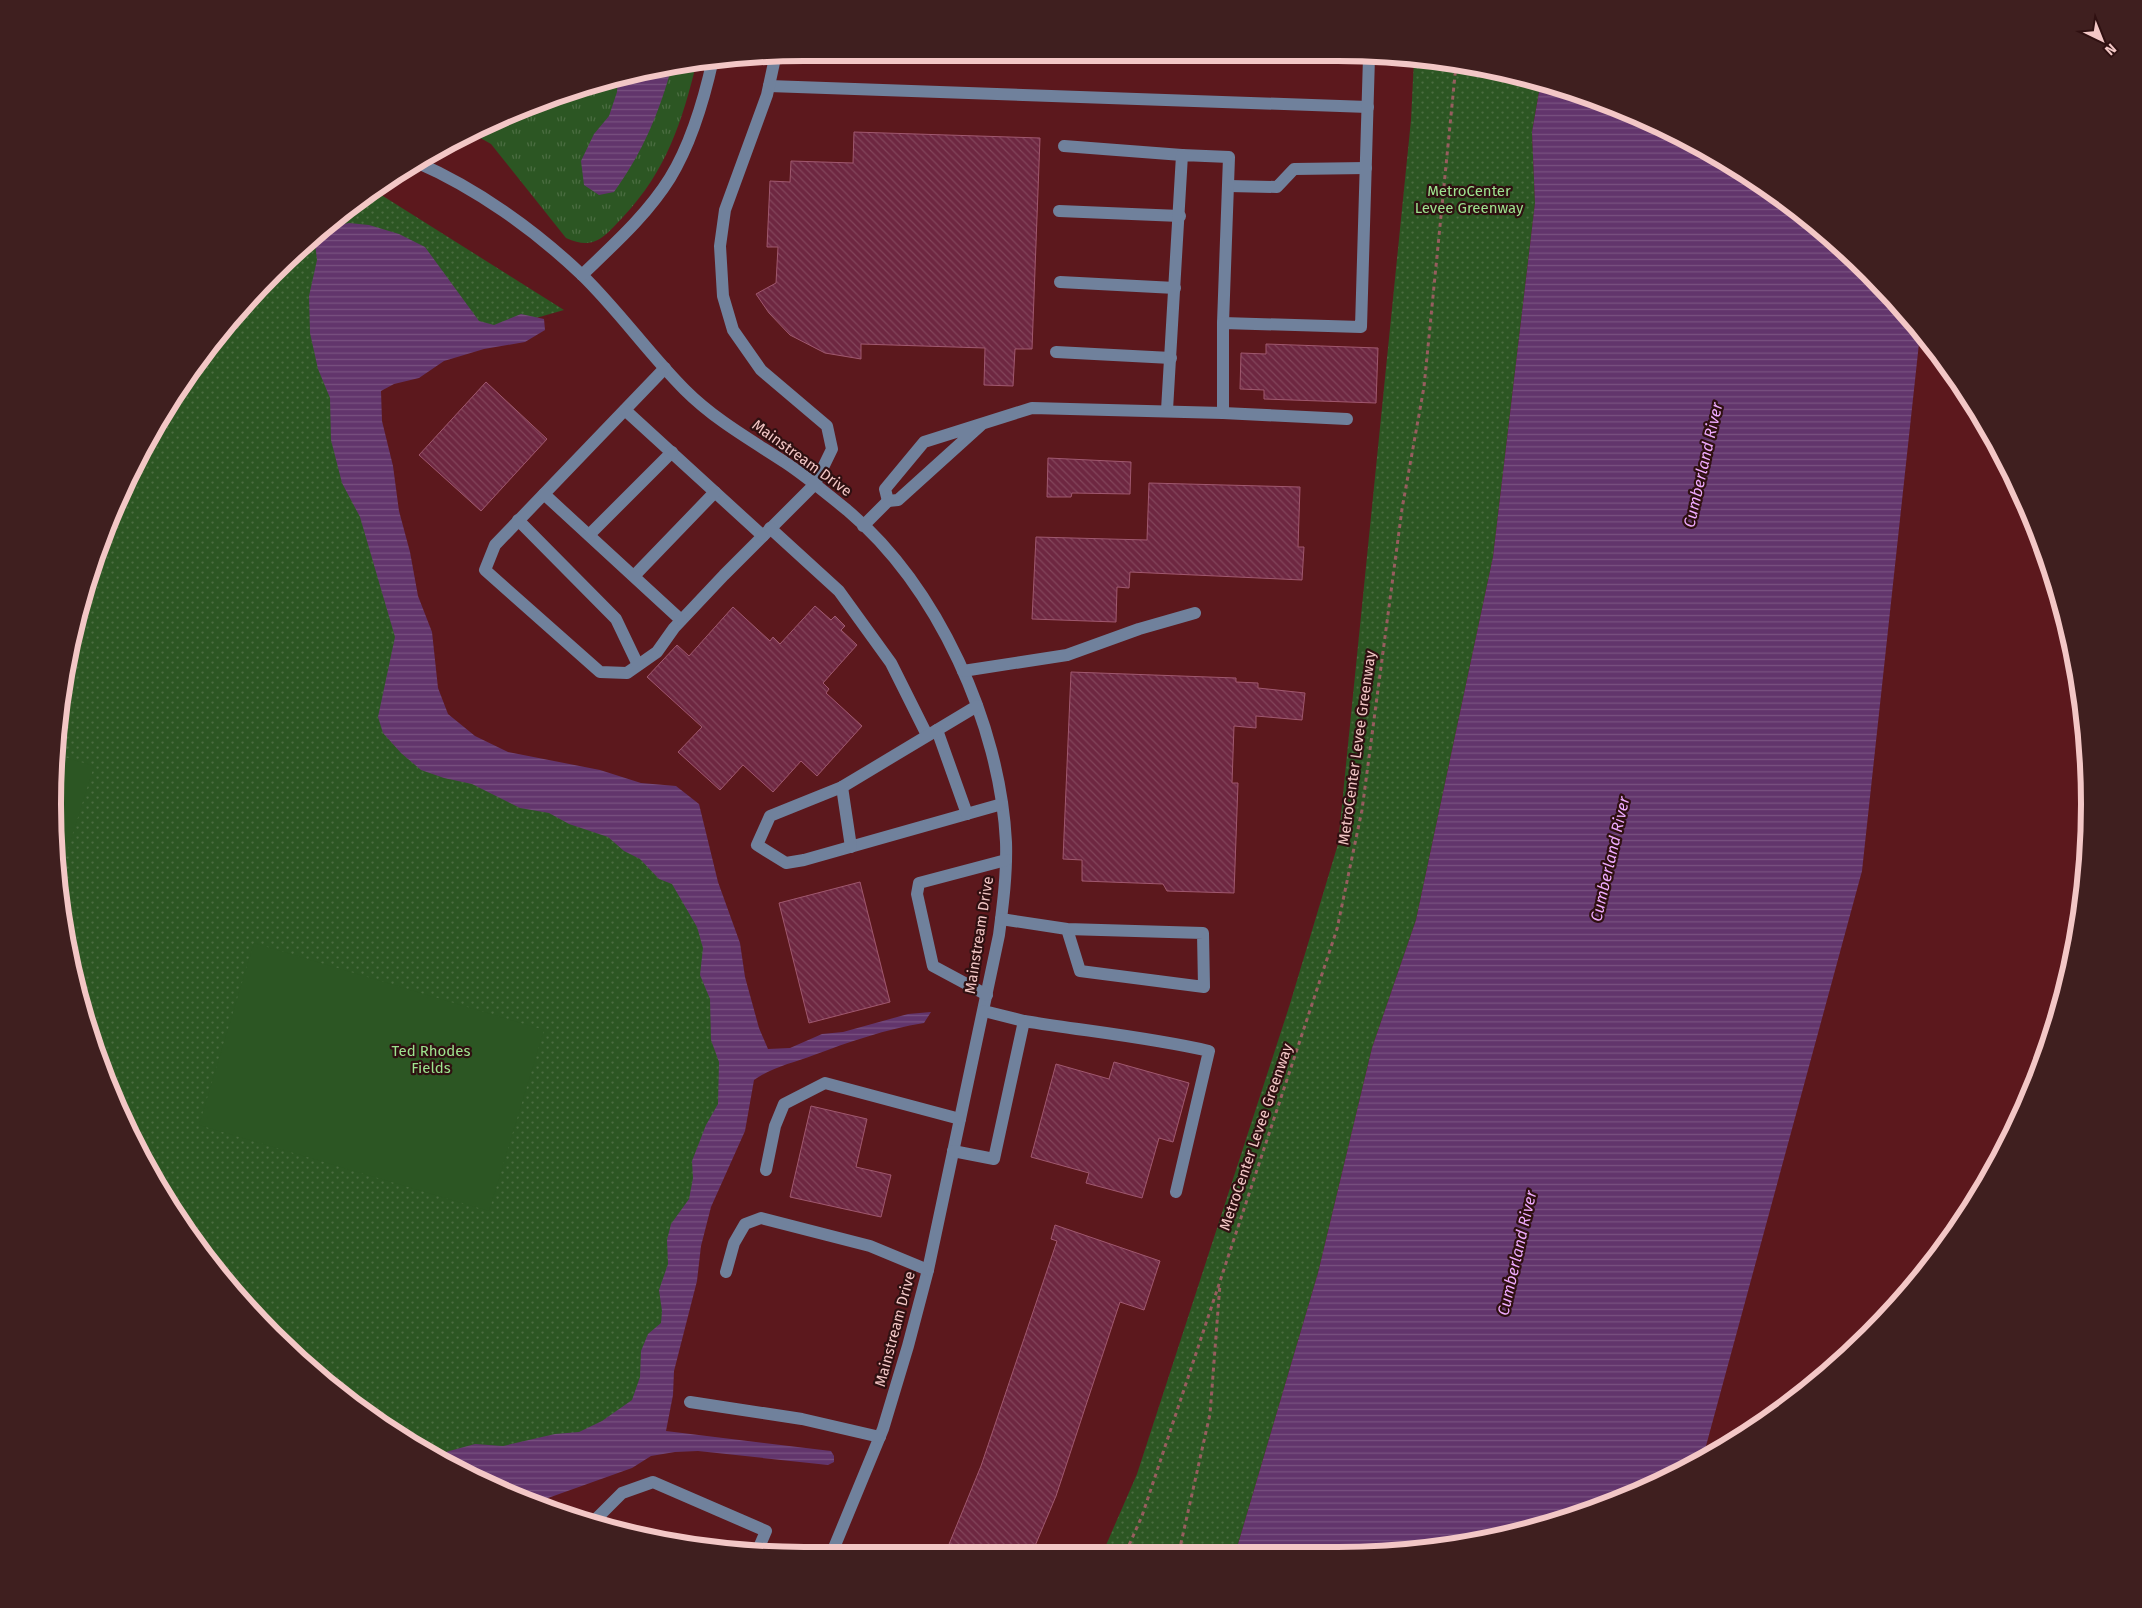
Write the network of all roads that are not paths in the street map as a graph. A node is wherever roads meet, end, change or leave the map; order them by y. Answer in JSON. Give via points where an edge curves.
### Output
{"nodes":[{"id":1,"x":774,"y":62,"type":"edge"},
{"id":2,"x":1369,"y":62,"type":"edge"},
{"id":3,"x":711,"y":68,"type":"edge"},
{"id":4,"x":769,"y":86,"type":"junction"},
{"id":5,"x":1368,"y":107,"type":"junction"},
{"id":6,"x":1064,"y":146,"type":"dead end"},
{"id":7,"x":1182,"y":155,"type":"junction"},
{"id":8,"x":424,"y":166,"type":"edge"},
{"id":9,"x":1366,"y":168,"type":"junction"},
{"id":10,"x":1229,"y":186,"type":"junction"},
{"id":11,"x":1059,"y":211,"type":"dead end"},
{"id":12,"x":1180,"y":216,"type":"junction"},
{"id":13,"x":582,"y":275,"type":"junction"},
{"id":14,"x":1060,"y":282,"type":"dead end"},
{"id":15,"x":1175,"y":288,"type":"junction"},
{"id":16,"x":1223,"y":323,"type":"junction"},
{"id":17,"x":1056,"y":352,"type":"dead end"},
{"id":18,"x":1171,"y":358,"type":"junction"},
{"id":19,"x":665,"y":368,"type":"junction"},
{"id":20,"x":625,"y":410,"type":"junction"},
{"id":21,"x":1168,"y":410,"type":"junction"},
{"id":22,"x":1223,"y":413,"type":"junction"},
{"id":23,"x":1347,"y":419,"type":"dead end"},
{"id":24,"x":980,"y":425,"type":"junction"},
{"id":25,"x":672,"y":452,"type":"junction"},
{"id":26,"x":815,"y":484,"type":"junction"},
{"id":27,"x":715,"y":492,"type":"junction"},
{"id":28,"x":544,"y":494,"type":"junction"},
{"id":29,"x":888,"y":501,"type":"junction"},
{"id":30,"x":518,"y":520,"type":"junction"},
{"id":31,"x":863,"y":526,"type":"junction"},
{"id":32,"x":766,"y":532,"type":"junction"},
{"id":33,"x":589,"y":536,"type":"junction"},
{"id":34,"x":634,"y":576,"type":"junction"},
{"id":35,"x":1195,"y":613,"type":"dead end"},
{"id":36,"x":682,"y":620,"type":"junction"},
{"id":37,"x":638,"y":665,"type":"junction"},
{"id":38,"x":962,"y":670,"type":"junction"},
{"id":39,"x":977,"y":706,"type":"junction"},
{"id":40,"x":932,"y":733,"type":"junction"},
{"id":41,"x":842,"y":787,"type":"junction"},
{"id":42,"x":1002,"y":804,"type":"junction"},
{"id":43,"x":967,"y":814,"type":"junction"},
{"id":44,"x":851,"y":847,"type":"junction"},
{"id":45,"x":1006,"y":860,"type":"junction"},
{"id":46,"x":1001,"y":920,"type":"junction"},
{"id":47,"x":1067,"y":929,"type":"junction"},
{"id":48,"x":987,"y":995,"type":"junction"},
{"id":49,"x":984,"y":1011,"type":"junction"},
{"id":50,"x":1024,"y":1021,"type":"junction"},
{"id":51,"x":960,"y":1119,"type":"junction"},
{"id":52,"x":953,"y":1152,"type":"junction"},
{"id":53,"x":766,"y":1170,"type":"dead end"},
{"id":54,"x":1176,"y":1192,"type":"dead end"},
{"id":55,"x":928,"y":1270,"type":"junction"},
{"id":56,"x":726,"y":1272,"type":"dead end"},
{"id":57,"x":690,"y":1402,"type":"dead end"},
{"id":58,"x":880,"y":1437,"type":"junction"},
{"id":59,"x":595,"y":1516,"type":"edge"},
{"id":60,"x":760,"y":1545,"type":"edge"},
{"id":61,"x":834,"y":1547,"type":"edge"}],
"edges":[{"from":1,"to":4,"type":"street"},
{"from":2,"to":5,"type":"street"},
{"from":3,"to":13,"type":"street","via":[[695,126],[670,178],[628,230]]},
{"from":4,"to":5,"type":"street"},
{"from":4,"to":26,"type":"street","via":[[725,210],[720,246],[723,296],[733,330],[761,370],[827,426],[832,449]]},
{"from":5,"to":9,"type":"street"},
{"from":6,"to":7,"type":"street"},
{"from":7,"to":10,"type":"street","via":[[1230,157]]},
{"from":7,"to":12,"type":"street"},
{"from":8,"to":13,"type":"street","name":"Mainstream Drive","via":[[480,196],[523,226]]},
{"from":9,"to":10,"type":"street","via":[[1294,169],[1277,187]]},
{"from":9,"to":16,"type":"street","via":[[1361,327]]},
{"from":10,"to":16,"type":"street"},
{"from":11,"to":12,"type":"street"},
{"from":12,"to":15,"type":"street"},
{"from":13,"to":19,"type":"street","name":"Mainstream Drive"},
{"from":14,"to":15,"type":"street"},
{"from":15,"to":18,"type":"street"},
{"from":16,"to":22,"type":"street"},
{"from":17,"to":18,"type":"street"},
{"from":18,"to":21,"type":"street"},
{"from":19,"to":20,"type":"street"},
{"from":19,"to":26,"type":"street","name":"Mainstream Drive","via":[[713,415]]},
{"from":20,"to":25,"type":"street"},
{"from":20,"to":28,"type":"street"},
{"from":21,"to":22,"type":"street"},
{"from":21,"to":24,"type":"street","via":[[1032,408]]},
{"from":22,"to":23,"type":"street"},
{"from":24,"to":29,"type":"street","via":[[898,500]]},
{"from":24,"to":29,"type":"street","via":[[924,442],[885,489]]},
{"from":25,"to":27,"type":"street"},
{"from":25,"to":33,"type":"street"},
{"from":26,"to":31,"type":"street","name":"Mainstream Drive"},
{"from":26,"to":32,"type":"street"},
{"from":27,"to":32,"type":"street"},
{"from":27,"to":34,"type":"street"},
{"from":28,"to":30,"type":"street"},
{"from":28,"to":33,"type":"street"},
{"from":29,"to":31,"type":"street"},
{"from":30,"to":37,"type":"street","via":[[616,619]]},
{"from":30,"to":37,"type":"street","via":[[495,545],[485,570],[600,672],[627,673]]},
{"from":31,"to":38,"type":"street","name":"Mainstream Drive","via":[[906,574]]},
{"from":32,"to":36,"type":"street"},
{"from":32,"to":40,"type":"street","via":[[839,591],[891,663]]},
{"from":33,"to":34,"type":"street"},
{"from":34,"to":36,"type":"street"},
{"from":35,"to":38,"type":"street","via":[[1067,655]]},
{"from":36,"to":37,"type":"street","via":[[657,652]]},
{"from":38,"to":39,"type":"street","name":"Mainstream Drive"},
{"from":39,"to":40,"type":"street"},
{"from":39,"to":42,"type":"street","name":"Mainstream Drive","via":[[995,766]]},
{"from":40,"to":41,"type":"street"},
{"from":40,"to":43,"type":"street"},
{"from":41,"to":44,"type":"street"},
{"from":41,"to":44,"type":"street","via":[[770,816],[757,845],[786,863]]},
{"from":42,"to":43,"type":"street"},
{"from":42,"to":45,"type":"street","name":"Mainstream Drive"},
{"from":43,"to":44,"type":"street"},
{"from":45,"to":46,"type":"street","name":"Mainstream Drive"},
{"from":45,"to":48,"type":"street","via":[[919,883],[917,894],[933,966]]},
{"from":46,"to":47,"type":"street"},
{"from":46,"to":48,"type":"street","name":"Mainstream Drive"},
{"from":47,"to":47,"type":"street","via":[[1080,971],[1204,987],[1203,933]]},
{"from":48,"to":49,"type":"street","name":"Mainstream Drive"},
{"from":49,"to":50,"type":"street"},
{"from":49,"to":51,"type":"street","name":"Mainstream Drive"},
{"from":50,"to":52,"type":"street","via":[[994,1159]]},
{"from":50,"to":54,"type":"street","via":[[1209,1051]]},
{"from":51,"to":52,"type":"street","name":"Mainstream Drive"},
{"from":51,"to":53,"type":"street","via":[[825,1083],[784,1104],[775,1126]]},
{"from":52,"to":55,"type":"street","name":"Mainstream Drive"},
{"from":55,"to":56,"type":"street","via":[[870,1246],[761,1218],[745,1224],[734,1243]]},
{"from":55,"to":58,"type":"street","name":"Mainstream Drive"},
{"from":57,"to":58,"type":"street","via":[[802,1419]]},
{"from":58,"to":61,"type":"street","name":"Mainstream Drive"},
{"from":59,"to":60,"type":"street","via":[[622,1493],[653,1482],[766,1531]]}]}
